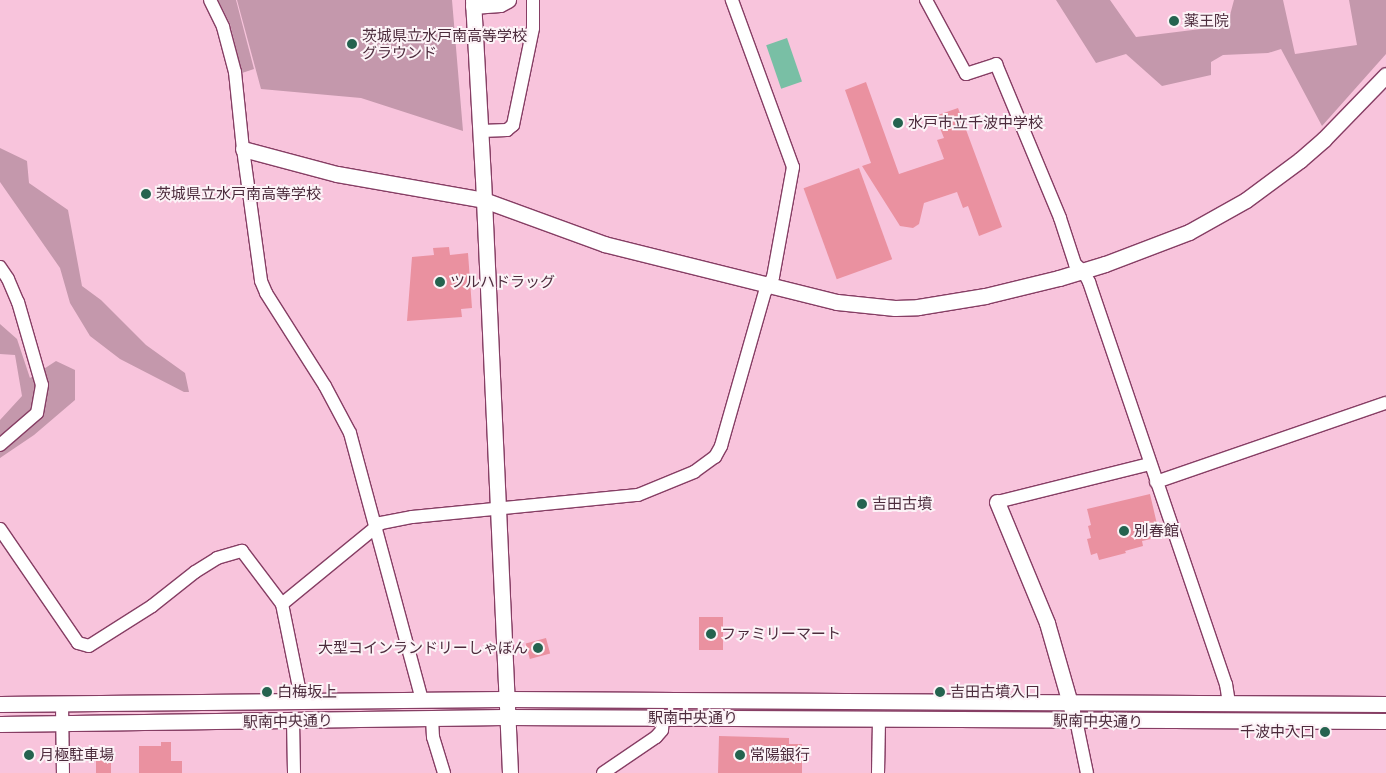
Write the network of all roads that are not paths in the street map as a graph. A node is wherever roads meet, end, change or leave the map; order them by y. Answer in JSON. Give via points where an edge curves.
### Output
{"nodes":[{"id":1,"x":210,"y":0,"type":"edge"},
{"id":2,"x":508,"y":0,"type":"edge"},
{"id":3,"x":533,"y":0,"type":"edge"},
{"id":4,"x":732,"y":0,"type":"edge"},
{"id":5,"x":926,"y":0,"type":"edge"},
{"id":6,"x":473,"y":3,"type":"edge"},
{"id":7,"x":1386,"y":75,"type":"edge"},
{"id":8,"x":481,"y":131,"type":"junction"},
{"id":9,"x":243,"y":149,"type":"junction"},
{"id":10,"x":484,"y":200,"type":"junction"},
{"id":11,"x":0,"y":267,"type":"edge"},
{"id":12,"x":1082,"y":271,"type":"junction"},
{"id":13,"x":770,"y":285,"type":"junction"},
{"id":14,"x":1386,"y":403,"type":"edge"},
{"id":15,"x":0,"y":444,"type":"edge"},
{"id":16,"x":1149,"y":464,"type":"junction"},
{"id":17,"x":1156,"y":482,"type":"junction"},
{"id":18,"x":997,"y":502,"type":"joint"},
{"id":19,"x":497,"y":510,"type":"junction"},
{"id":20,"x":375,"y":527,"type":"junction"},
{"id":21,"x":0,"y":528,"type":"edge"},
{"id":22,"x":282,"y":604,"type":"junction"},
{"id":23,"x":507,"y":699,"type":"junction"},
{"id":24,"x":422,"y":700,"type":"junction"},
{"id":25,"x":1069,"y":701,"type":"junction"},
{"id":26,"x":302,"y":702,"type":"junction"},
{"id":27,"x":1229,"y":702,"type":"junction"},
{"id":28,"x":0,"y":704,"type":"edge"},
{"id":29,"x":62,"y":704,"type":"junction"},
{"id":30,"x":1386,"y":704,"type":"edge"},
{"id":31,"x":508,"y":717,"type":"junction"},
{"id":32,"x":432,"y":718,"type":"junction"},
{"id":33,"x":663,"y":718,"type":"junction"},
{"id":34,"x":880,"y":719,"type":"junction"},
{"id":35,"x":294,"y":720,"type":"junction"},
{"id":36,"x":1076,"y":720,"type":"junction"},
{"id":37,"x":1386,"y":721,"type":"edge"},
{"id":38,"x":63,"y":723,"type":"junction"},
{"id":39,"x":0,"y":724,"type":"edge"},
{"id":40,"x":63,"y":773,"type":"edge"},
{"id":41,"x":294,"y":773,"type":"edge"},
{"id":42,"x":444,"y":773,"type":"edge"},
{"id":43,"x":510,"y":773,"type":"edge"},
{"id":44,"x":603,"y":773,"type":"edge"},
{"id":45,"x":878,"y":773,"type":"edge"},
{"id":46,"x":1087,"y":773,"type":"edge"}],
"edges":[{"from":1,"to":9,"type":"street","via":[[223,27],[235,72]]},
{"from":2,"to":6,"type":"street","via":[[500,4]]},
{"from":3,"to":8,"type":"street","via":[[533,28],[513,125],[506,130]]},
{"from":4,"to":13,"type":"street","via":[[793,167]]},
{"from":5,"to":12,"type":"street","via":[[966,74],[996,64],[1060,218],[1075,264]]},
{"from":6,"to":8,"type":"street"},
{"from":7,"to":12,"type":"street","via":[[1324,139],[1246,200],[1189,232]]},
{"from":8,"to":10,"type":"street"},
{"from":9,"to":10,"type":"street","via":[[337,174]]},
{"from":9,"to":20,"type":"street","via":[[255,251],[263,287],[350,433]]},
{"from":10,"to":13,"type":"street","via":[[604,244]]},
{"from":10,"to":19,"type":"street"},
{"from":11,"to":15,"type":"street","via":[[18,302],[42,385],[37,413]]},
{"from":12,"to":13,"type":"street","via":[[986,296],[918,307],[837,302]]},
{"from":12,"to":16,"type":"street","via":[[1089,282]]},
{"from":13,"to":19,"type":"street","via":[[765,292],[721,446],[715,457],[694,472],[638,495]]},
{"from":14,"to":17,"type":"street"},
{"from":16,"to":17,"type":"street"},
{"from":16,"to":18,"type":"street"},
{"from":17,"to":27,"type":"street","via":[[1226,684]]},
{"from":18,"to":25,"type":"street","via":[[1048,623]]},
{"from":19,"to":20,"type":"street","via":[[412,516]]},
{"from":19,"to":23,"type":"street"},
{"from":20,"to":22,"type":"street"},
{"from":20,"to":24,"type":"street"},
{"from":21,"to":22,"type":"street","via":[[78,643],[89,646],[152,606],[217,558],[242,551]]},
{"from":22,"to":26,"type":"street"},
{"from":23,"to":24,"type":"street","name":"駅南中央通り"},
{"from":23,"to":25,"type":"street","name":"駅南中央通り"},
{"from":23,"to":31,"type":"street"},
{"from":24,"to":26,"type":"street","name":"駅南中央通り"},
{"from":25,"to":27,"type":"street","name":"駅南中央通り"},
{"from":25,"to":36,"type":"street"},
{"from":26,"to":29,"type":"street","name":"駅南中央通り"},
{"from":27,"to":30,"type":"street","name":"駅南中央通り"},
{"from":28,"to":29,"type":"street","name":"駅南中央通り"},
{"from":29,"to":38,"type":"street"},
{"from":31,"to":32,"type":"street","name":"駅南中央通り"},
{"from":31,"to":33,"type":"street","name":"駅南中央通り"},
{"from":31,"to":43,"type":"street"},
{"from":32,"to":35,"type":"street","name":"駅南中央通り"},
{"from":32,"to":42,"type":"street","via":[[433,737]]},
{"from":33,"to":34,"type":"street","name":"駅南中央通り"},
{"from":33,"to":44,"type":"street","via":[[662,730],[656,737]]},
{"from":34,"to":36,"type":"street","name":"駅南中央通り"},
{"from":34,"to":45,"type":"street"},
{"from":35,"to":38,"type":"street","name":"駅南中央通り"},
{"from":35,"to":41,"type":"street"},
{"from":36,"to":37,"type":"street","name":"駅南中央通り"},
{"from":36,"to":46,"type":"street"},
{"from":38,"to":39,"type":"street","name":"駅南中央通り"},
{"from":38,"to":40,"type":"street"}]}
